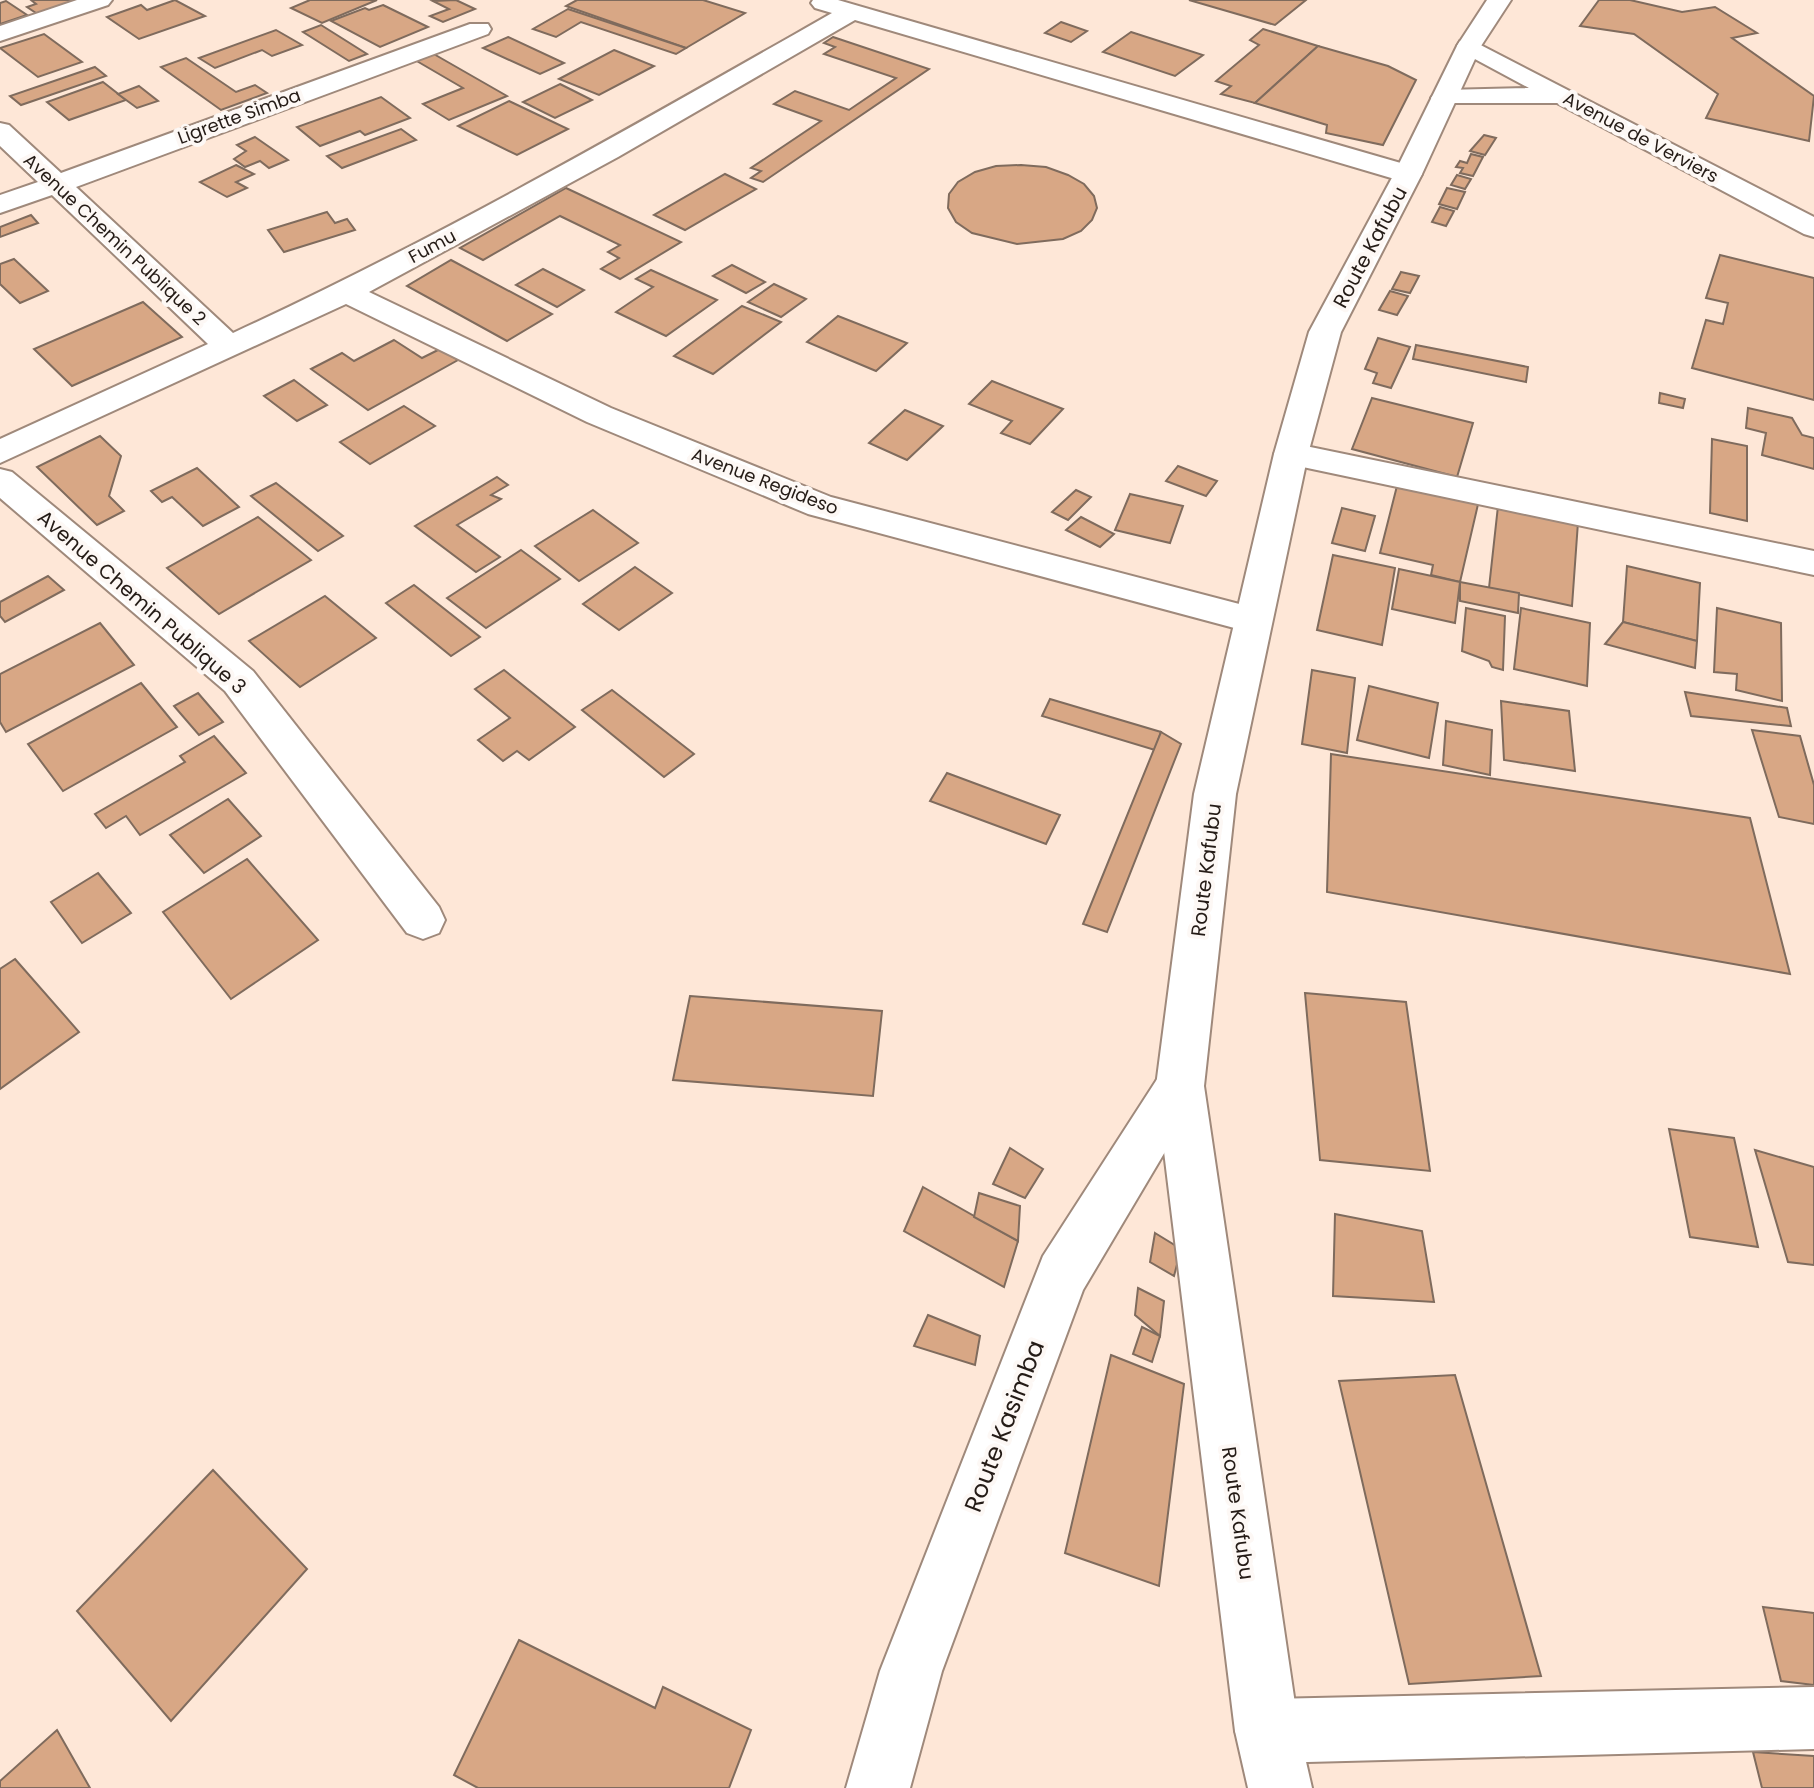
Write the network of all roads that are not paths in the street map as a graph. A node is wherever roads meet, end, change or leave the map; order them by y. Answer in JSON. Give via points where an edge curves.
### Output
{"nodes":[{"id":1,"x":100,"y":0,"type":"edge"},
{"id":2,"x":814,"y":0,"type":"edge"},
{"id":3,"x":1499,"y":0,"type":"edge"},
{"id":4,"x":850,"y":13,"type":"junction"},
{"id":5,"x":479,"y":29,"type":"dead end"},
{"id":6,"x":0,"y":34,"type":"edge"},
{"id":7,"x":1469,"y":46,"type":"junction"},
{"id":8,"x":1561,"y":95,"type":"junction"},
{"id":9,"x":1444,"y":98,"type":"junction"},
{"id":10,"x":0,"y":131,"type":"edge"},
{"id":11,"x":1408,"y":174,"type":"junction"},
{"id":12,"x":57,"y":183,"type":"junction"},
{"id":13,"x":0,"y":205,"type":"edge"},
{"id":14,"x":1814,"y":228,"type":"edge"},
{"id":15,"x":346,"y":292,"type":"junction"},
{"id":16,"x":230,"y":347,"type":"junction"},
{"id":17,"x":0,"y":452,"type":"edge"},
{"id":18,"x":1291,"y":454,"type":"junction"},
{"id":19,"x":0,"y":480,"type":"edge"},
{"id":20,"x":1814,"y":563,"type":"edge"},
{"id":21,"x":1253,"y":620,"type":"junction"},
{"id":22,"x":423,"y":920,"type":"dead end"},
{"id":23,"x":1180,"y":1086,"type":"junction"},
{"id":24,"x":1814,"y":1718,"type":"edge"},
{"id":25,"x":1274,"y":1759,"type":"edge"},
{"id":26,"x":878,"y":1788,"type":"edge"}],
"edges":[{"from":1,"to":6,"type":"street"},
{"from":2,"to":4,"type":"street"},
{"from":3,"to":7,"type":"street","name":"Route Kafubu"},
{"from":4,"to":11,"type":"street"},
{"from":4,"to":15,"type":"street","name":"Fumu"},
{"from":5,"to":12,"type":"street","name":"Ligrette Simba"},
{"from":7,"to":8,"type":"street","name":"Avenue de Verviers"},
{"from":7,"to":9,"type":"street","name":"Route Kafubu"},
{"from":8,"to":9,"type":"street"},
{"from":8,"to":14,"type":"street","name":"Avenue de Verviers"},
{"from":9,"to":11,"type":"street","name":"Route Kafubu"},
{"from":10,"to":12,"type":"street","name":"Avenue Chemin Publique 2"},
{"from":11,"to":18,"type":"street","name":"Route Kafubu","via":[[1325,332]]},
{"from":12,"to":13,"type":"street","name":"Ligrette Simba"},
{"from":12,"to":16,"type":"street","name":"Avenue Chemin Publique 2"},
{"from":15,"to":16,"type":"street","name":"Fumu"},
{"from":15,"to":21,"type":"street","name":"Avenue Regideso","via":[[599,415],[820,506]]},
{"from":16,"to":17,"type":"street","name":"Fumu"},
{"from":18,"to":20,"type":"street"},
{"from":18,"to":21,"type":"street","name":"Route Kafubu"},
{"from":19,"to":22,"type":"street","name":"Avenue Chemin Publique 3","via":[[239,681]]},
{"from":21,"to":23,"type":"street","name":"Route Kafubu","via":[[1215,794]]},
{"from":23,"to":25,"type":"street","name":"Route Kafubu"},
{"from":23,"to":26,"type":"street","name":"Route Kasimba","via":[[1062,1275],[911,1671]]},
{"from":24,"to":25,"type":"street"}]}
